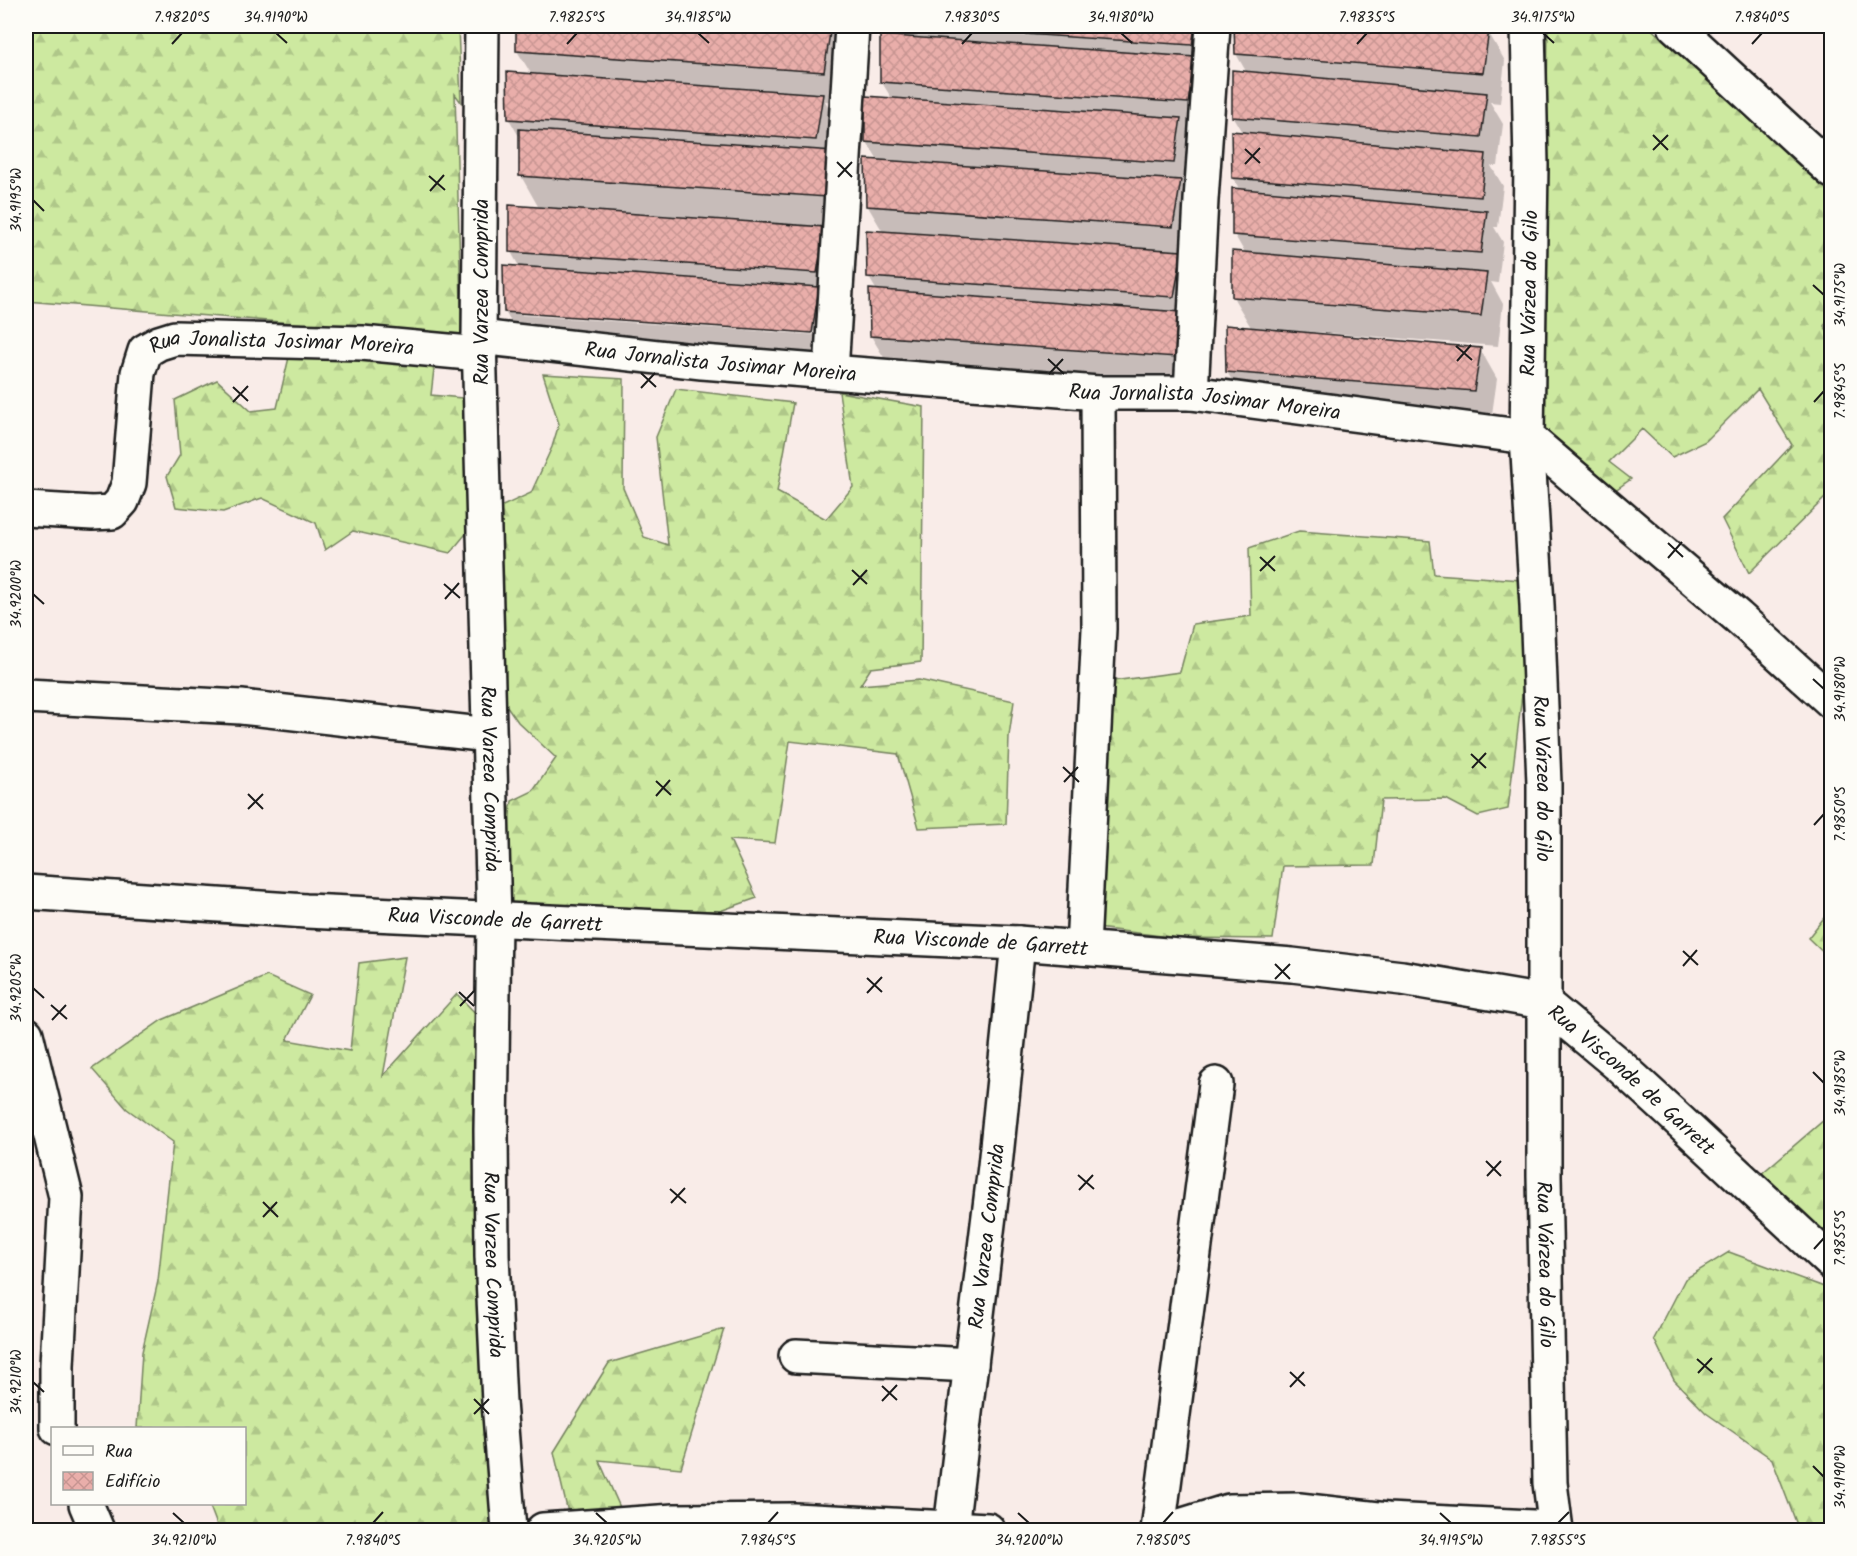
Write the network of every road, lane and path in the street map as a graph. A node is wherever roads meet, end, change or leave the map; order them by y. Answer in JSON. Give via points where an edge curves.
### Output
{"nodes":[{"id":1,"x":482,"y":26,"type":"edge"},
{"id":2,"x":852,"y":26,"type":"edge"},
{"id":3,"x":1213,"y":26,"type":"edge"},
{"id":4,"x":1528,"y":26,"type":"edge"},
{"id":5,"x":1675,"y":26,"type":"edge"},
{"id":6,"x":1832,"y":171,"type":"edge"},
{"id":7,"x":479,"y":345,"type":"junction"},
{"id":8,"x":831,"y":372,"type":"junction"},
{"id":9,"x":1098,"y":393,"type":"junction"},
{"id":10,"x":1191,"y":393,"type":"junction"},
{"id":11,"x":1527,"y":437,"type":"junction"},
{"id":12,"x":26,"y":508,"type":"edge"},
{"id":13,"x":26,"y":696,"type":"edge"},
{"id":14,"x":1832,"y":702,"type":"edge"},
{"id":15,"x":489,"y":735,"type":"junction"},
{"id":16,"x":26,"y":892,"type":"edge"},
{"id":17,"x":495,"y":921,"type":"junction"},
{"id":18,"x":1018,"y":943,"type":"junction"},
{"id":19,"x":1083,"y":948,"type":"junction"},
{"id":20,"x":1543,"y":1002,"type":"junction"},
{"id":21,"x":26,"y":1034,"type":"edge"},
{"id":22,"x":1216,"y":1084,"type":"dead end"},
{"id":23,"x":1832,"y":1263,"type":"edge"},
{"id":24,"x":796,"y":1356,"type":"dead end"},
{"id":25,"x":971,"y":1365,"type":"junction"},
{"id":26,"x":57,"y":1427,"type":"edge"},
{"id":27,"x":87,"y":1505,"type":"edge"},
{"id":28,"x":1249,"y":1520,"type":"edge"},
{"id":29,"x":951,"y":1528,"type":"junction"},
{"id":30,"x":1556,"y":1529,"type":"edge"},
{"id":31,"x":97,"y":1530,"type":"edge"},
{"id":32,"x":509,"y":1530,"type":"edge"},
{"id":33,"x":543,"y":1530,"type":"edge"},
{"id":34,"x":987,"y":1530,"type":"edge"},
{"id":35,"x":1158,"y":1530,"type":"edge"},
{"id":36,"x":1167,"y":1530,"type":"edge"}],
"edges":[{"from":1,"to":7,"type":"street","name":"Rua Varzea Comprida"},
{"from":2,"to":8,"type":"street"},
{"from":3,"to":10,"type":"street"},
{"from":4,"to":11,"type":"street","name":"Rua Várzea do Gilo","via":[[1531,165]]},
{"from":5,"to":6,"type":"street"},
{"from":7,"to":8,"type":"street","name":"Rua Jornalista Josimar Moreira"},
{"from":7,"to":12,"type":"street","name":"Rua Jonalista Josimar Moreira","via":[[175,338],[159,343],[145,351],[138,373],[129,483],[122,501],[112,512]]},
{"from":7,"to":15,"type":"street","name":"Rua Varzea Comprida"},
{"from":8,"to":9,"type":"street","name":"Rua Jornalista Josimar Moreira"},
{"from":9,"to":10,"type":"street","name":"Rua Jornalista Josimar Moreira"},
{"from":9,"to":19,"type":"street","via":[[1099,628]]},
{"from":10,"to":11,"type":"street","name":"Rua Jornalista Josimar Moreira"},
{"from":11,"to":14,"type":"street"},
{"from":11,"to":20,"type":"street","name":"Rua Várzea do Gilo","via":[[1544,784]]},
{"from":13,"to":15,"type":"street","via":[[241,706]]},
{"from":15,"to":17,"type":"street","name":"Rua Varzea Comprida"},
{"from":16,"to":17,"type":"street","name":"Rua Visconde de Garrett"},
{"from":17,"to":18,"type":"street","name":"Rua Visconde de Garrett"},
{"from":17,"to":32,"type":"street","name":"Rua Varzea Comprida","via":[[492,1256]]},
{"from":18,"to":19,"type":"street","name":"Rua Visconde de Garrett"},
{"from":18,"to":25,"type":"street","name":"Rua Varzea Comprida"},
{"from":19,"to":20,"type":"street","name":"Rua Visconde de Garrett","via":[[1292,965],[1402,978]]},
{"from":20,"to":23,"type":"street","name":"Rua Visconde de Garrett","via":[[1661,1104]]},
{"from":20,"to":30,"type":"street","name":"Rua Várzea do Gilo","via":[[1550,1483]]},
{"from":21,"to":26,"type":"street","via":[[66,1197]]},
{"from":22,"to":35,"type":"street"},
{"from":24,"to":25,"type":"street"},
{"from":25,"to":29,"type":"street","name":"Rua Varzea Comprida"},
{"from":27,"to":31,"type":"street"},
{"from":28,"to":30,"type":"street","via":[[1299,1510],[1387,1520]]},
{"from":28,"to":36,"type":"street","via":[[1228,1511]]},
{"from":29,"to":33,"type":"street","via":[[730,1520]]},
{"from":29,"to":34,"type":"street"}]}
